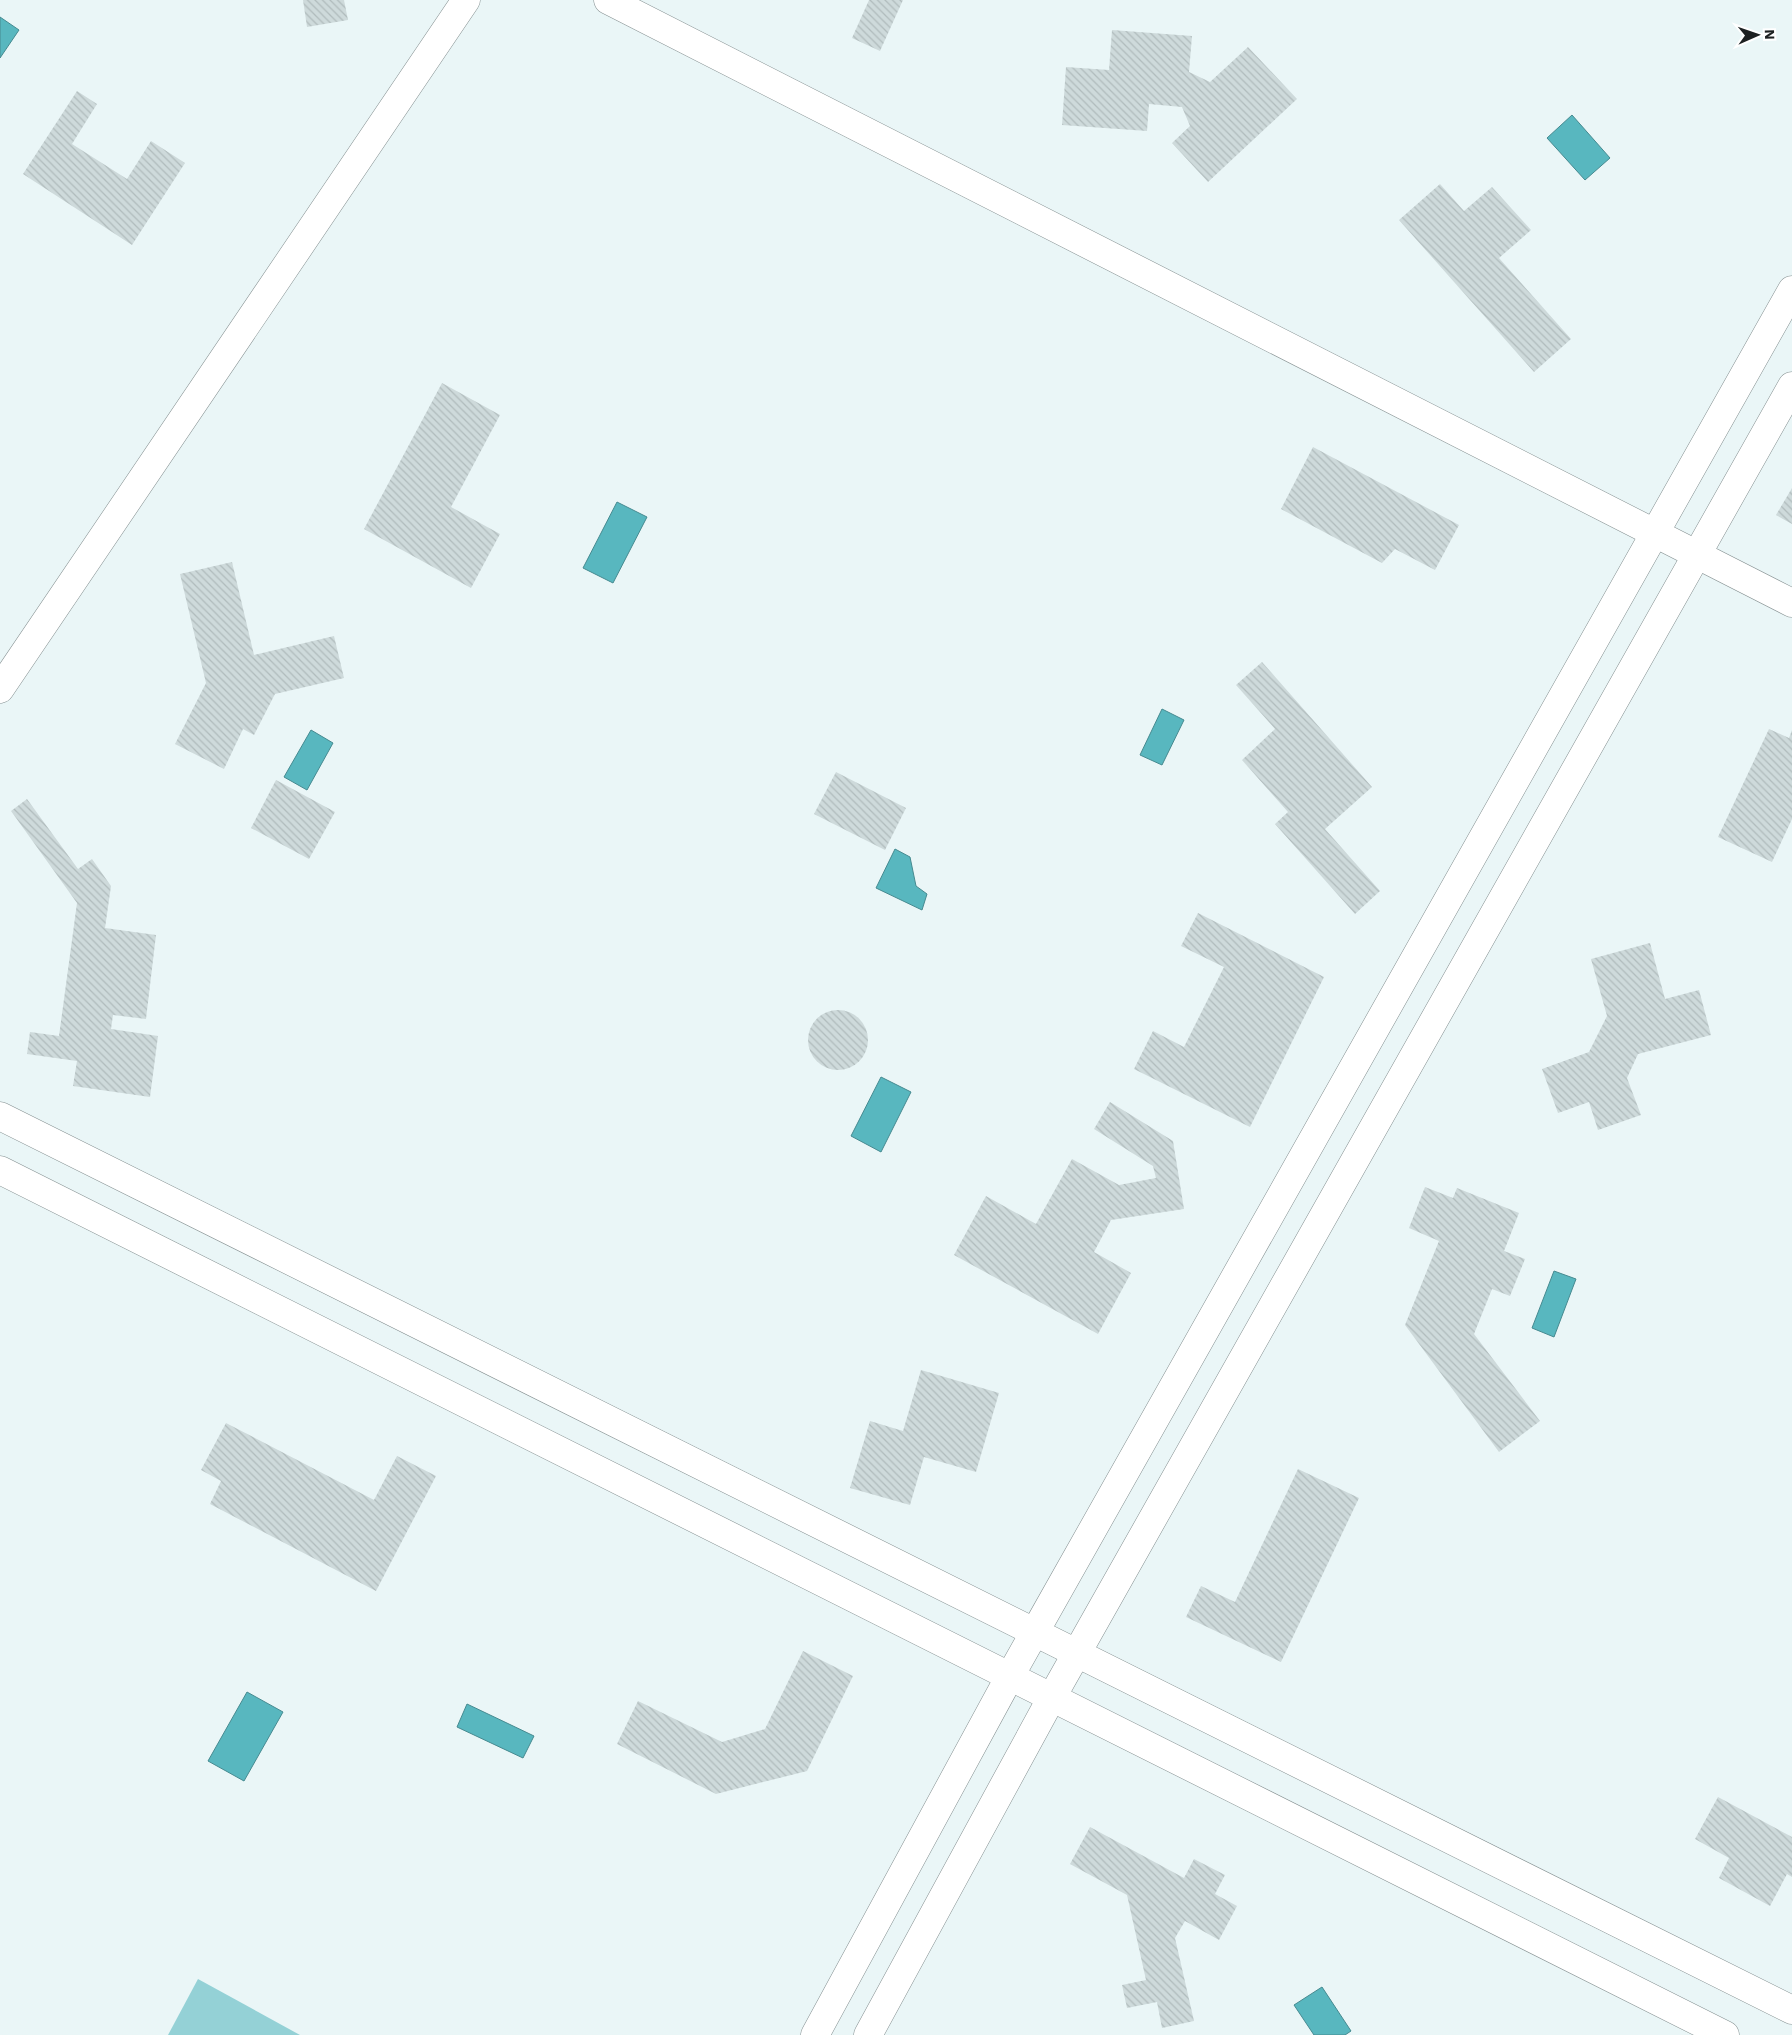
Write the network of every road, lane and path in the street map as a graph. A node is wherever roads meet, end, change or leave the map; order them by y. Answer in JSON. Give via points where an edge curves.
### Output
{"nodes":[{"id":1,"x":466,"y":0,"type":"edge"},
{"id":2,"x":608,"y":0,"type":"edge"},
{"id":3,"x":1792,"y":290,"type":"edge"},
{"id":4,"x":1792,"y":386,"type":"edge"},
{"id":5,"x":1655,"y":535,"type":"junction"},
{"id":6,"x":1696,"y":556,"type":"junction"},
{"id":7,"x":1792,"y":604,"type":"edge"},
{"id":8,"x":0,"y":689,"type":"edge"},
{"id":9,"x":0,"y":1116,"type":"edge"},
{"id":10,"x":0,"y":1170,"type":"edge"},
{"id":11,"x":1036,"y":1630,"type":"junction"},
{"id":12,"x":1078,"y":1652,"type":"junction"},
{"id":13,"x":1010,"y":1676,"type":"junction"},
{"id":14,"x":1052,"y":1697,"type":"junction"},
{"id":15,"x":1792,"y":2010,"type":"edge"},
{"id":16,"x":815,"y":2035,"type":"edge"},
{"id":17,"x":868,"y":2035,"type":"edge"},
{"id":18,"x":1725,"y":2035,"type":"edge"}],
"edges":[{"from":1,"to":8,"type":"street"},
{"from":2,"to":5,"type":"street"},
{"from":3,"to":5,"type":"street"},
{"from":4,"to":6,"type":"street"},
{"from":5,"to":6,"type":"street"},
{"from":5,"to":11,"type":"street"},
{"from":6,"to":7,"type":"street"},
{"from":6,"to":12,"type":"street"},
{"from":9,"to":11,"type":"street"},
{"from":10,"to":13,"type":"street"},
{"from":11,"to":12,"type":"street"},
{"from":11,"to":13,"type":"street"},
{"from":12,"to":14,"type":"street"},
{"from":12,"to":15,"type":"street"},
{"from":13,"to":14,"type":"street"},
{"from":13,"to":16,"type":"street"},
{"from":14,"to":17,"type":"street"},
{"from":14,"to":18,"type":"street"}]}
